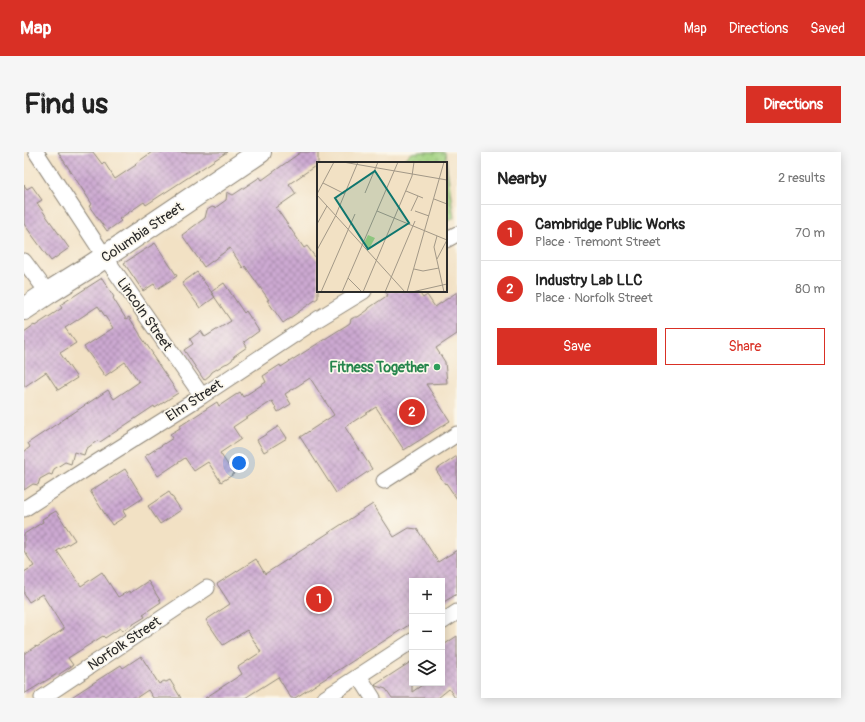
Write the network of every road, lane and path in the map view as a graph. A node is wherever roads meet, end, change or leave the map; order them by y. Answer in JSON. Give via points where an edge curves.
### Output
{"nodes":[{"id":1,"x":36,"y":152,"type":"edge"},
{"id":2,"x":260,"y":152,"type":"edge"},
{"id":3,"x":457,"y":234,"type":"edge"},
{"id":4,"x":447,"y":239,"type":"edge"},
{"id":5,"x":104,"y":257,"type":"junction"},
{"id":6,"x":24,"y":261,"type":"edge"},
{"id":7,"x":362,"y":292,"type":"edge"},
{"id":8,"x":48,"y":293,"type":"junction"},
{"id":9,"x":24,"y":309,"type":"edge"},
{"id":10,"x":202,"y":396,"type":"junction"},
{"id":11,"x":457,"y":434,"type":"edge"},
{"id":12,"x":384,"y":481,"type":"dead end"},
{"id":13,"x":24,"y":509,"type":"edge"},
{"id":14,"x":207,"y":588,"type":"dead end"},
{"id":15,"x":457,"y":612,"type":"edge"},
{"id":16,"x":445,"y":620,"type":"edge"},
{"id":17,"x":409,"y":643,"type":"edge"},
{"id":18,"x":359,"y":676,"type":"junction"},
{"id":19,"x":42,"y":698,"type":"edge"},
{"id":20,"x":325,"y":698,"type":"edge"},
{"id":21,"x":373,"y":698,"type":"edge"}],
"edges":[{"from":1,"to":5,"type":"street","name":"Lincoln Street"},
{"from":2,"to":5,"type":"main road","name":"Columbia Street"},
{"from":3,"to":4,"type":"street"},
{"from":5,"to":8,"type":"main road","name":"Columbia Street"},
{"from":5,"to":10,"type":"street","name":"Lincoln Street"},
{"from":6,"to":8,"type":"street"},
{"from":7,"to":10,"type":"street","name":"Elm Street"},
{"from":8,"to":9,"type":"main road","name":"Columbia Street"},
{"from":10,"to":13,"type":"street","name":"Elm Street"},
{"from":11,"to":12,"type":"street"},
{"from":14,"to":19,"type":"street","name":"Norfolk Street"},
{"from":15,"to":16,"type":"street"},
{"from":17,"to":18,"type":"street"},
{"from":18,"to":20,"type":"street"},
{"from":18,"to":21,"type":"street"}]}
